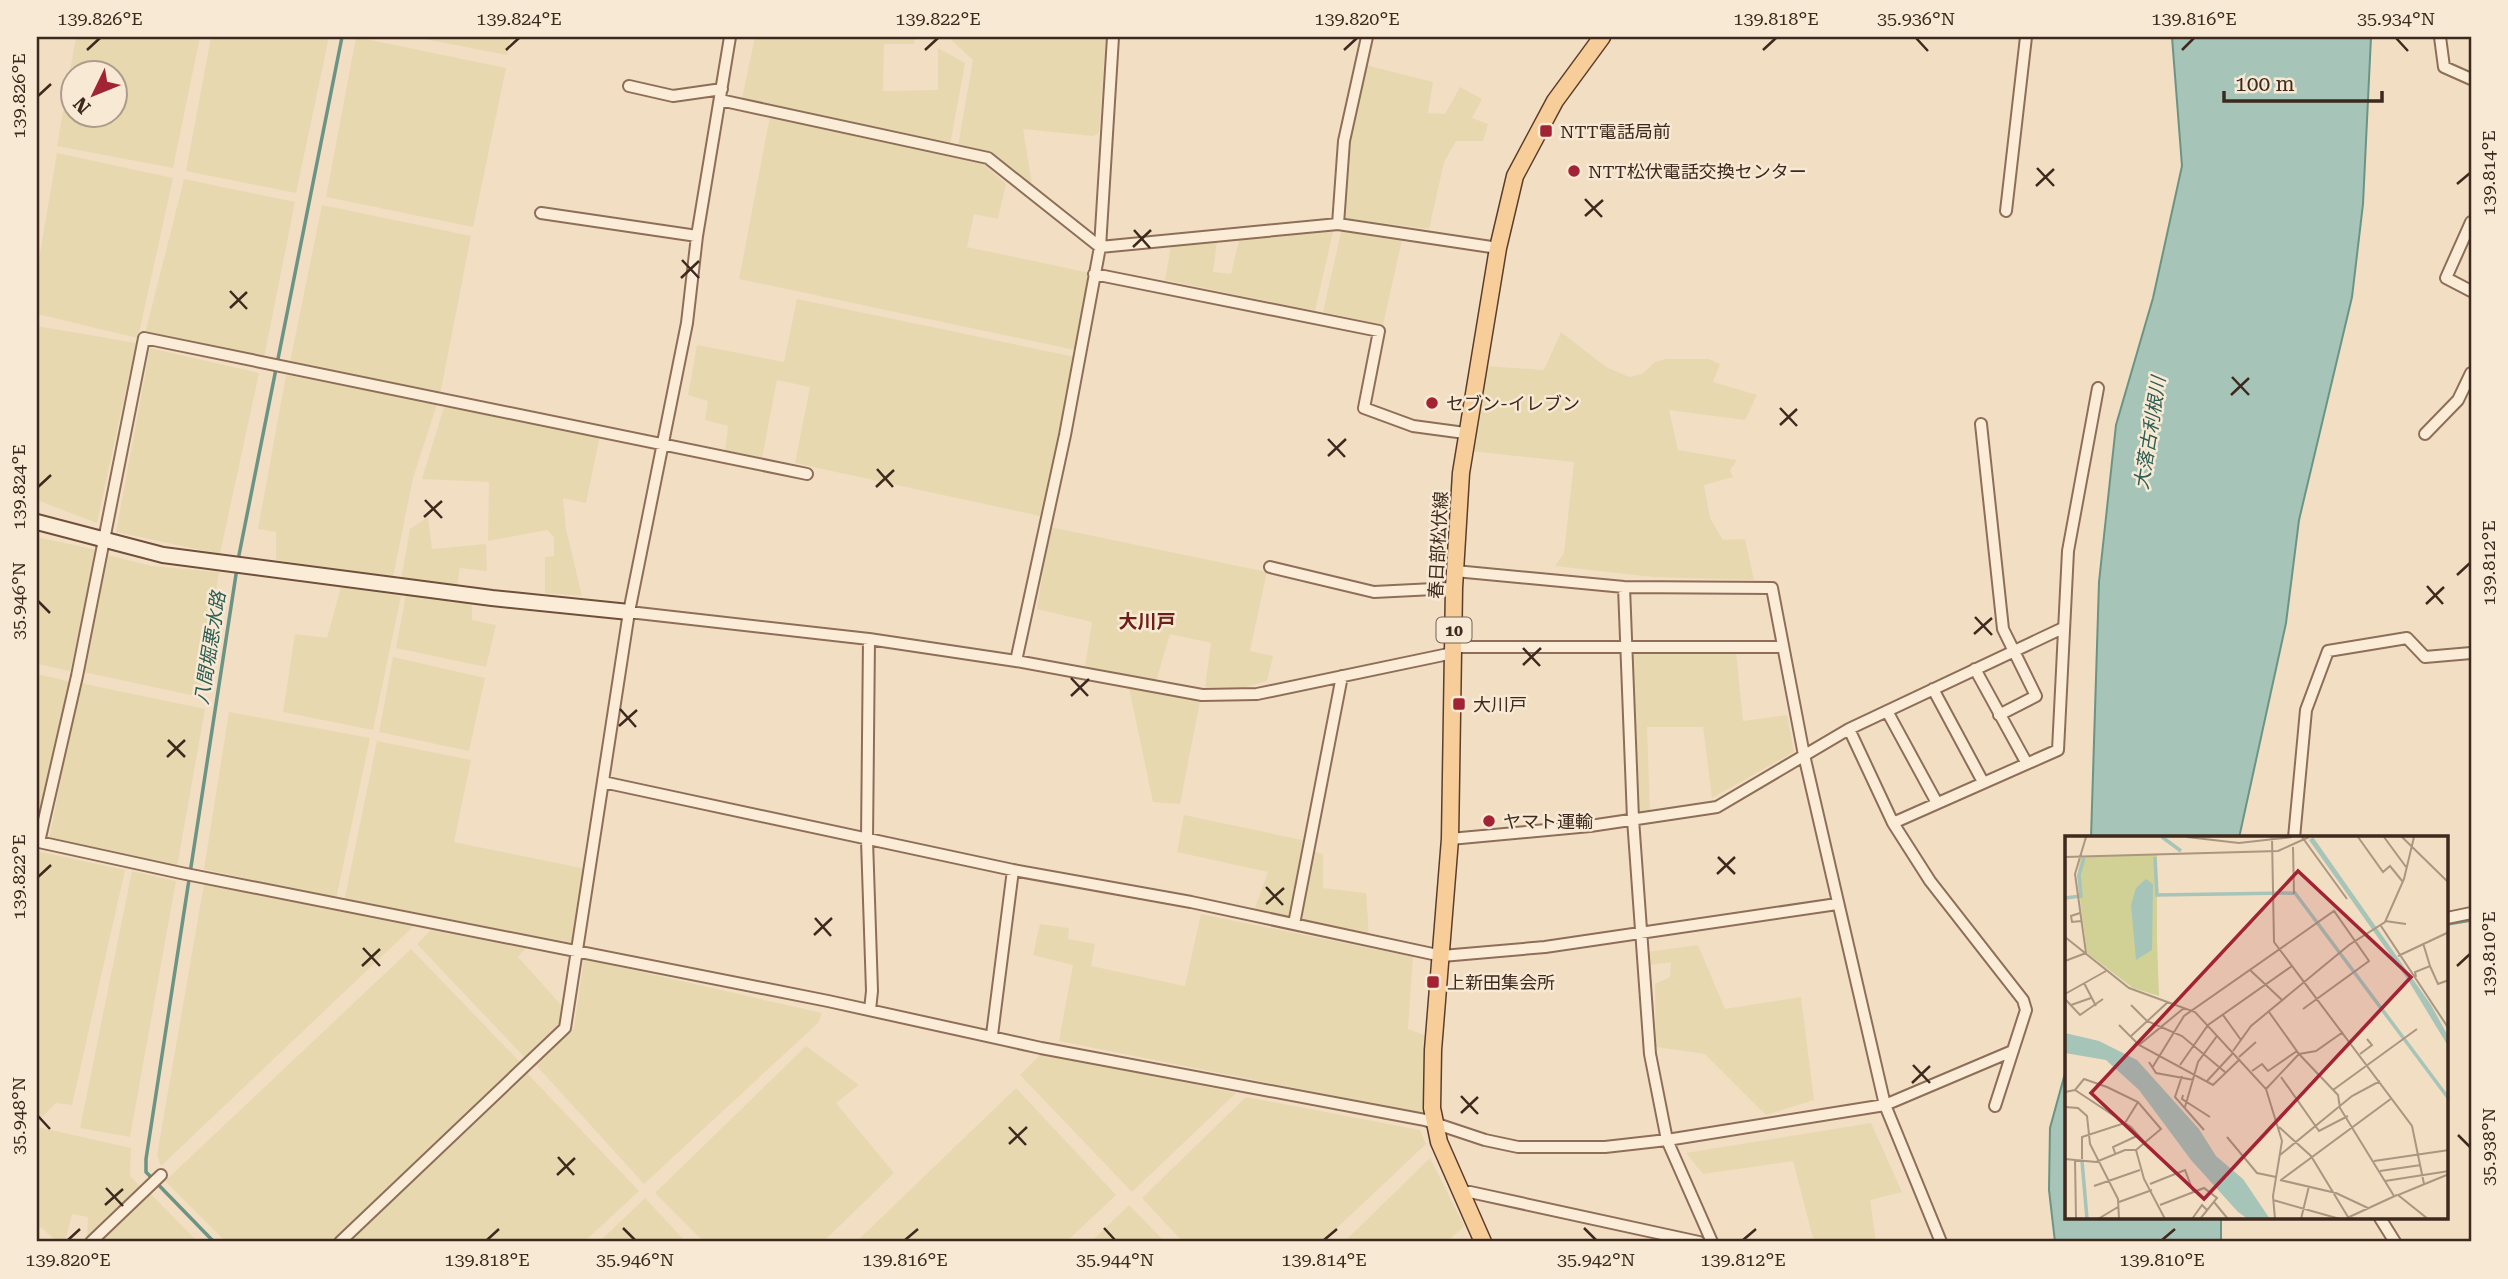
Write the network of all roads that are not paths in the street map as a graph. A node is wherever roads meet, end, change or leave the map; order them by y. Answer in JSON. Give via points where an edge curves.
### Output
{"nodes":[{"id":1,"x":730,"y":37,"type":"edge"},
{"id":2,"x":1113,"y":37,"type":"edge"},
{"id":3,"x":1367,"y":37,"type":"edge"},
{"id":4,"x":1602,"y":37,"type":"edge"},
{"id":5,"x":2026,"y":37,"type":"edge"},
{"id":6,"x":2440,"y":37,"type":"edge"},
{"id":7,"x":2471,"y":79,"type":"edge"},
{"id":8,"x":629,"y":86,"type":"dead end"},
{"id":9,"x":721,"y":95,"type":"junction"},
{"id":10,"x":2006,"y":211,"type":"dead end"},
{"id":11,"x":541,"y":212,"type":"dead end"},
{"id":12,"x":2471,"y":222,"type":"edge"},
{"id":13,"x":1338,"y":224,"type":"junction"},
{"id":14,"x":697,"y":236,"type":"junction"},
{"id":15,"x":1100,"y":247,"type":"junction"},
{"id":16,"x":1498,"y":248,"type":"junction"},
{"id":17,"x":1094,"y":274,"type":"junction"},
{"id":18,"x":2471,"y":291,"type":"edge"},
{"id":19,"x":2471,"y":373,"type":"edge"},
{"id":20,"x":2098,"y":388,"type":"dead end"},
{"id":21,"x":1981,"y":424,"type":"dead end"},
{"id":22,"x":1465,"y":433,"type":"junction"},
{"id":23,"x":2425,"y":434,"type":"dead end"},
{"id":24,"x":662,"y":446,"type":"junction"},
{"id":25,"x":807,"y":474,"type":"dead end"},
{"id":26,"x":37,"y":522,"type":"edge"},
{"id":27,"x":102,"y":541,"type":"junction"},
{"id":28,"x":1269,"y":567,"type":"dead end"},
{"id":29,"x":1455,"y":571,"type":"junction"},
{"id":30,"x":1624,"y":587,"type":"junction"},
{"id":31,"x":1454,"y":588,"type":"junction"},
{"id":32,"x":629,"y":612,"type":"junction"},
{"id":33,"x":2063,"y":628,"type":"junction"},
{"id":34,"x":869,"y":639,"type":"junction"},
{"id":35,"x":1626,"y":647,"type":"junction"},
{"id":36,"x":1783,"y":647,"type":"junction"},
{"id":37,"x":1453,"y":650,"type":"junction"},
{"id":38,"x":2012,"y":651,"type":"junction"},
{"id":39,"x":2471,"y":653,"type":"edge"},
{"id":40,"x":1016,"y":661,"type":"junction"},
{"id":41,"x":1975,"y":669,"type":"junction"},
{"id":42,"x":1342,"y":676,"type":"junction"},
{"id":43,"x":1933,"y":689,"type":"junction"},
{"id":44,"x":1887,"y":710,"type":"junction"},
{"id":45,"x":1999,"y":715,"type":"junction"},
{"id":46,"x":1849,"y":729,"type":"junction"},
{"id":47,"x":1804,"y":755,"type":"junction"},
{"id":48,"x":2026,"y":762,"type":"junction"},
{"id":49,"x":604,"y":782,"type":"junction"},
{"id":50,"x":1983,"y":782,"type":"junction"},
{"id":51,"x":1937,"y":803,"type":"junction"},
{"id":52,"x":1633,"y":819,"type":"junction"},
{"id":53,"x":1893,"y":823,"type":"junction"},
{"id":54,"x":2294,"y":836,"type":"edge"},
{"id":55,"x":1450,"y":839,"type":"junction"},
{"id":56,"x":867,"y":840,"type":"junction"},
{"id":57,"x":1013,"y":870,"type":"junction"},
{"id":58,"x":1837,"y":904,"type":"junction"},
{"id":59,"x":2471,"y":913,"type":"edge"},
{"id":60,"x":2448,"y":918,"type":"edge"},
{"id":61,"x":1294,"y":924,"type":"junction"},
{"id":62,"x":1640,"y":935,"type":"junction"},
{"id":63,"x":576,"y":951,"type":"junction"},
{"id":64,"x":1442,"y":956,"type":"junction"},
{"id":65,"x":870,"y":1010,"type":"junction"},
{"id":66,"x":992,"y":1035,"type":"junction"},
{"id":67,"x":2010,"y":1052,"type":"junction"},
{"id":68,"x":1885,"y":1105,"type":"junction"},
{"id":69,"x":1995,"y":1106,"type":"dead end"},
{"id":70,"x":1434,"y":1125,"type":"junction"},
{"id":71,"x":1667,"y":1140,"type":"junction"},
{"id":72,"x":161,"y":1175,"type":"dead end"},
{"id":73,"x":1461,"y":1193,"type":"junction"},
{"id":74,"x":2381,"y":1220,"type":"edge"},
{"id":75,"x":91,"y":1242,"type":"edge"},
{"id":76,"x":340,"y":1242,"type":"edge"},
{"id":77,"x":1483,"y":1242,"type":"edge"},
{"id":78,"x":1699,"y":1242,"type":"edge"},
{"id":79,"x":1712,"y":1242,"type":"edge"},
{"id":80,"x":1941,"y":1242,"type":"edge"},
{"id":81,"x":2395,"y":1242,"type":"edge"}],
"edges":[{"from":1,"to":9,"type":"street"},
{"from":2,"to":15,"type":"street"},
{"from":3,"to":13,"type":"street","via":[[1344,141]]},
{"from":4,"to":16,"type":"main road","name":"春日部松伏線","number":"10","via":[[1527,149],[1512,186]]},
{"from":5,"to":10,"type":"street"},
{"from":6,"to":7,"type":"street","via":[[2444,67]]},
{"from":8,"to":9,"type":"street","via":[[673,96]]},
{"from":9,"to":14,"type":"street"},
{"from":9,"to":15,"type":"street","via":[[988,158]]},
{"from":11,"to":14,"type":"street"},
{"from":12,"to":18,"type":"street","via":[[2446,278]]},
{"from":13,"to":15,"type":"street"},
{"from":13,"to":16,"type":"street"},
{"from":14,"to":24,"type":"street","via":[[687,323]]},
{"from":15,"to":17,"type":"street"},
{"from":16,"to":22,"type":"main road","name":"春日部松伏線","number":"10"},
{"from":17,"to":22,"type":"street","via":[[1379,331],[1364,408],[1413,426]]},
{"from":17,"to":40,"type":"street"},
{"from":19,"to":23,"type":"street","via":[[2458,400]]},
{"from":20,"to":33,"type":"street","via":[[2068,551]]},
{"from":21,"to":38,"type":"street","via":[[2003,629]]},
{"from":22,"to":29,"type":"main road","name":"春日部松伏線","number":"10"},
{"from":24,"to":25,"type":"street"},
{"from":24,"to":27,"type":"street","via":[[144,338]]},
{"from":24,"to":32,"type":"street"},
{"from":26,"to":27,"type":"street"},
{"from":27,"to":32,"type":"street","via":[[237,566]]},
{"from":27,"to":63,"type":"street","via":[[39,842]]},
{"from":28,"to":31,"type":"street","via":[[1374,592]]},
{"from":29,"to":30,"type":"street"},
{"from":29,"to":31,"type":"main road","name":"春日部松伏線","number":"10"},
{"from":30,"to":35,"type":"street"},
{"from":30,"to":36,"type":"street","via":[[1772,588]]},
{"from":31,"to":37,"type":"main road","name":"春日部松伏線","number":"10"},
{"from":32,"to":34,"type":"street"},
{"from":32,"to":49,"type":"street"},
{"from":33,"to":38,"type":"street"},
{"from":33,"to":48,"type":"street","via":[[2058,750]]},
{"from":34,"to":40,"type":"street"},
{"from":34,"to":56,"type":"street"},
{"from":35,"to":36,"type":"street"},
{"from":35,"to":37,"type":"street"},
{"from":35,"to":52,"type":"street"},
{"from":36,"to":47,"type":"street"},
{"from":37,"to":42,"type":"street"},
{"from":37,"to":55,"type":"main road","name":"春日部松伏線","number":"10"},
{"from":38,"to":41,"type":"street"},
{"from":38,"to":45,"type":"street","via":[[2036,696]]},
{"from":39,"to":54,"type":"street","via":[[2425,657],[2407,638],[2328,651],[2306,710]]},
{"from":40,"to":42,"type":"street","via":[[1202,695],[1257,694]]},
{"from":41,"to":43,"type":"street"},
{"from":41,"to":45,"type":"street"},
{"from":42,"to":61,"type":"street"},
{"from":43,"to":44,"type":"street"},
{"from":43,"to":50,"type":"street"},
{"from":44,"to":46,"type":"street"},
{"from":44,"to":51,"type":"street"},
{"from":45,"to":48,"type":"street"},
{"from":46,"to":47,"type":"street"},
{"from":46,"to":53,"type":"street"},
{"from":47,"to":52,"type":"street","via":[[1717,807]]},
{"from":47,"to":58,"type":"street"},
{"from":48,"to":50,"type":"street"},
{"from":49,"to":56,"type":"street"},
{"from":49,"to":63,"type":"street"},
{"from":50,"to":51,"type":"street"},
{"from":51,"to":53,"type":"street"},
{"from":52,"to":55,"type":"street"},
{"from":52,"to":62,"type":"street"},
{"from":53,"to":67,"type":"street","via":[[1930,881],[2023,999],[2025,1010]]},
{"from":55,"to":64,"type":"main road","name":"春日部松伏線","number":"10"},
{"from":56,"to":57,"type":"street"},
{"from":56,"to":65,"type":"street"},
{"from":57,"to":61,"type":"street"},
{"from":57,"to":66,"type":"street"},
{"from":58,"to":62,"type":"street"},
{"from":58,"to":68,"type":"street"},
{"from":59,"to":60,"type":"street"},
{"from":61,"to":64,"type":"street"},
{"from":62,"to":64,"type":"street"},
{"from":62,"to":71,"type":"street","via":[[1650,1054]]},
{"from":63,"to":65,"type":"street"},
{"from":63,"to":76,"type":"street","via":[[565,1028]]},
{"from":64,"to":70,"type":"main road","name":"春日部松伏線","number":"10","via":[[1433,1050]]},
{"from":65,"to":66,"type":"street"},
{"from":66,"to":70,"type":"street"},
{"from":67,"to":68,"type":"street"},
{"from":67,"to":69,"type":"street"},
{"from":68,"to":71,"type":"street"},
{"from":68,"to":80,"type":"street"},
{"from":70,"to":71,"type":"street","via":[[1518,1147],[1605,1147]]},
{"from":70,"to":73,"type":"main road","name":"春日部松伏線","number":"10"},
{"from":71,"to":79,"type":"street"},
{"from":72,"to":75,"type":"street"},
{"from":73,"to":77,"type":"main road","name":"春日部松伏線","number":"10"},
{"from":73,"to":78,"type":"street"},
{"from":74,"to":81,"type":"street"}]}
